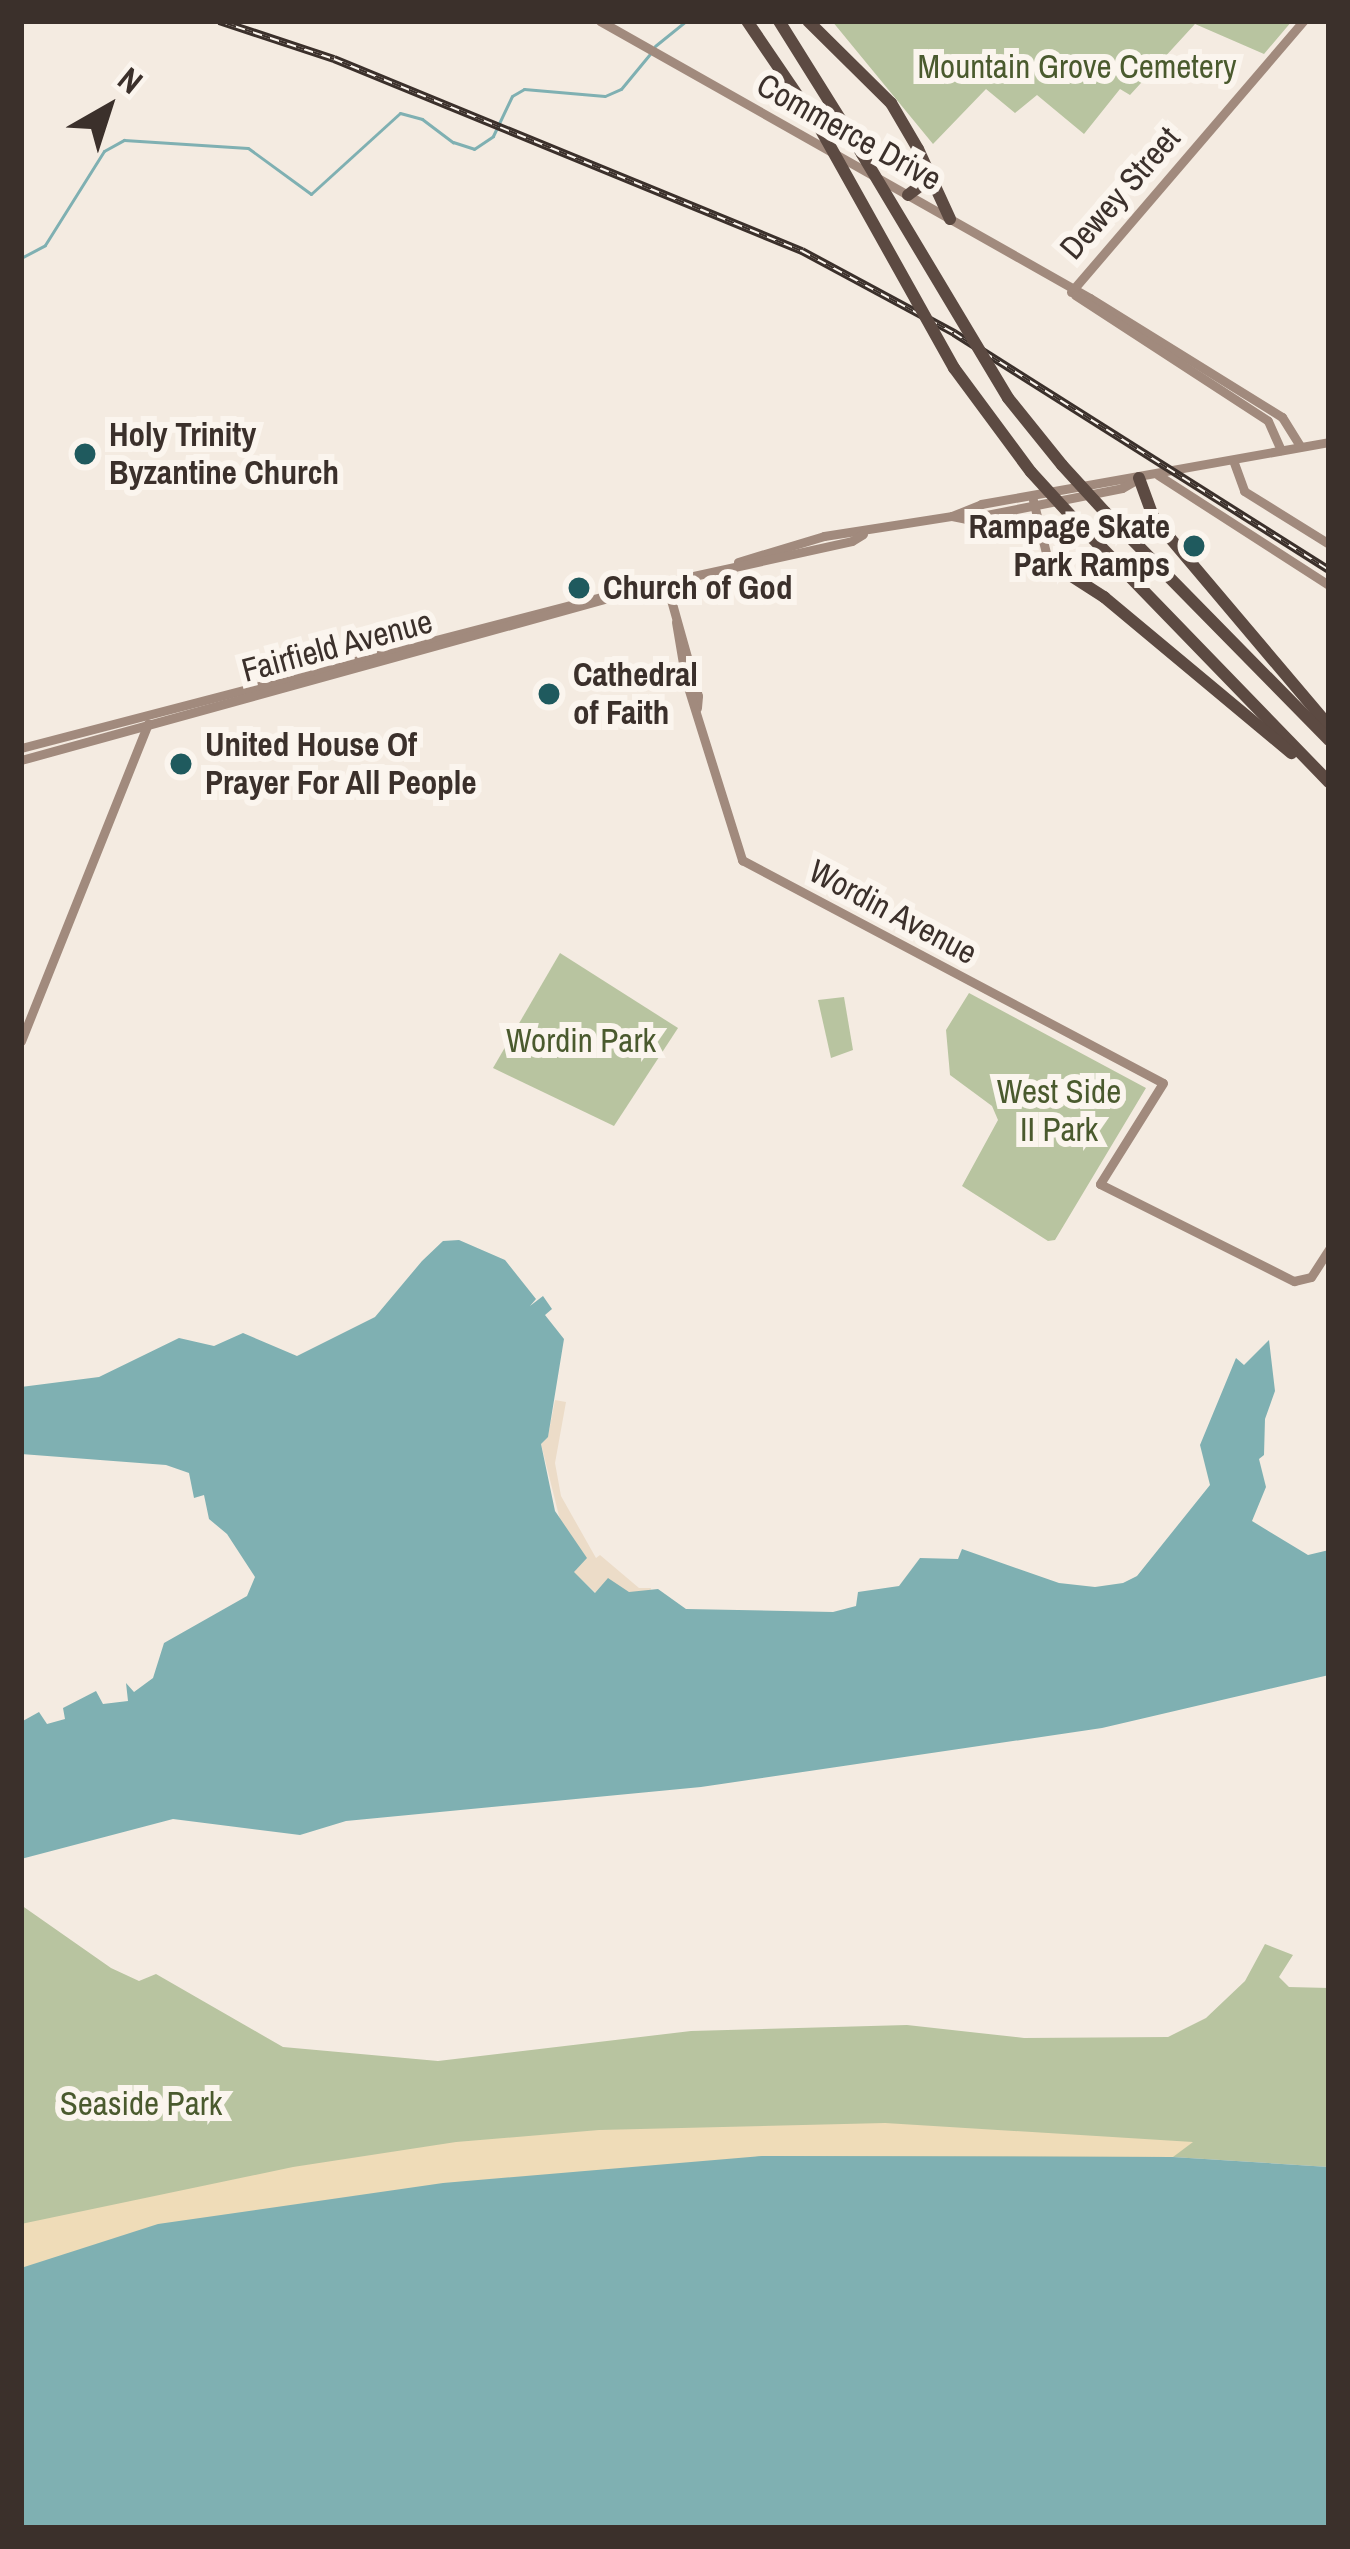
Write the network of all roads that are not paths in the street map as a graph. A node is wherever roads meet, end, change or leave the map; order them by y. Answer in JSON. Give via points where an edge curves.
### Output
{"nodes":[{"id":1,"x":601,"y":21,"type":"edge"},
{"id":2,"x":747,"y":21,"type":"edge"},
{"id":3,"x":779,"y":21,"type":"edge"},
{"id":4,"x":808,"y":21,"type":"edge"},
{"id":5,"x":1304,"y":21,"type":"edge"},
{"id":6,"x":923,"y":159,"type":"junction"},
{"id":7,"x":908,"y":195,"type":"junction"},
{"id":8,"x":950,"y":219,"type":"junction"},
{"id":9,"x":1071,"y":292,"type":"junction"},
{"id":10,"x":1220,"y":384,"type":"junction"},
{"id":11,"x":1329,"y":442,"type":"edge"},
{"id":12,"x":1300,"y":446,"type":"junction"},
{"id":13,"x":1281,"y":450,"type":"junction"},
{"id":14,"x":1233,"y":460,"type":"junction"},
{"id":15,"x":1158,"y":475,"type":"junction"},
{"id":16,"x":1139,"y":478,"type":"junction"},
{"id":17,"x":1033,"y":500,"type":"junction"},
{"id":18,"x":1329,"y":544,"type":"edge"},
{"id":19,"x":1048,"y":561,"type":"joint"},
{"id":20,"x":666,"y":582,"type":"junction"},
{"id":21,"x":1329,"y":585,"type":"edge"},
{"id":22,"x":150,"y":718,"type":"junction"},
{"id":23,"x":1329,"y":726,"type":"edge"},
{"id":24,"x":1329,"y":740,"type":"edge"},
{"id":25,"x":21,"y":748,"type":"edge"},
{"id":26,"x":21,"y":760,"type":"edge"},
{"id":27,"x":1329,"y":783,"type":"edge"},
{"id":28,"x":21,"y":1041,"type":"edge"},
{"id":29,"x":1329,"y":1249,"type":"edge"}],
"edges":[{"from":1,"to":7,"type":"main road","name":"Commerce Drive"},
{"from":2,"to":27,"type":"highway","bridge":true,"via":[[821,130],[954,368],[1031,472]]},
{"from":3,"to":24,"type":"highway","bridge":true,"via":[[1008,398],[1105,512]]},
{"from":4,"to":6,"type":"highway","via":[[883,94]]},
{"from":5,"to":9,"type":"main road","name":"Dewey Street"},
{"from":6,"to":7,"type":"highway","via":[[923,182]]},
{"from":6,"to":8,"type":"highway"},
{"from":7,"to":8,"type":"main road","name":"Commerce Drive"},
{"from":8,"to":9,"type":"main road","name":"Commerce Drive"},
{"from":9,"to":10,"type":"main road","name":"Commerce Drive"},
{"from":10,"to":12,"type":"main road","name":"Commerce Drive","via":[[1282,417]]},
{"from":10,"to":13,"type":"main road","name":"Commerce Drive","via":[[1274,426]]},
{"from":11,"to":12,"type":"main road","name":"Fairfield Avenue"},
{"from":12,"to":13,"type":"main road","name":"Fairfield Avenue"},
{"from":13,"to":14,"type":"main road","name":"Fairfield Avenue"},
{"from":14,"to":15,"type":"main road","name":"Fairfield Avenue"},
{"from":14,"to":18,"type":"main road","via":[[1244,490]]},
{"from":15,"to":16,"type":"main road","name":"Fairfield Avenue"},
{"from":15,"to":21,"type":"main road"},
{"from":16,"to":17,"type":"main road","name":"Fairfield Avenue"},
{"from":16,"to":23,"type":"highway","via":[[1154,519]]},
{"from":17,"to":19,"type":"main road"},
{"from":17,"to":20,"type":"main road","name":"Fairfield Avenue","via":[[961,508]]},
{"from":19,"to":27,"type":"highway","via":[[1104,597]]},
{"from":20,"to":22,"type":"main road","name":"Fairfield Avenue","via":[[632,584]]},
{"from":20,"to":29,"type":"main road","name":"Wordin Avenue","via":[[742,860],[1163,1083],[1100,1184],[1294,1281],[1305,1281]]},
{"from":22,"to":25,"type":"main road","name":"Fairfield Avenue"},
{"from":22,"to":26,"type":"main road","name":"Fairfield Avenue"},
{"from":22,"to":28,"type":"main road"}]}
